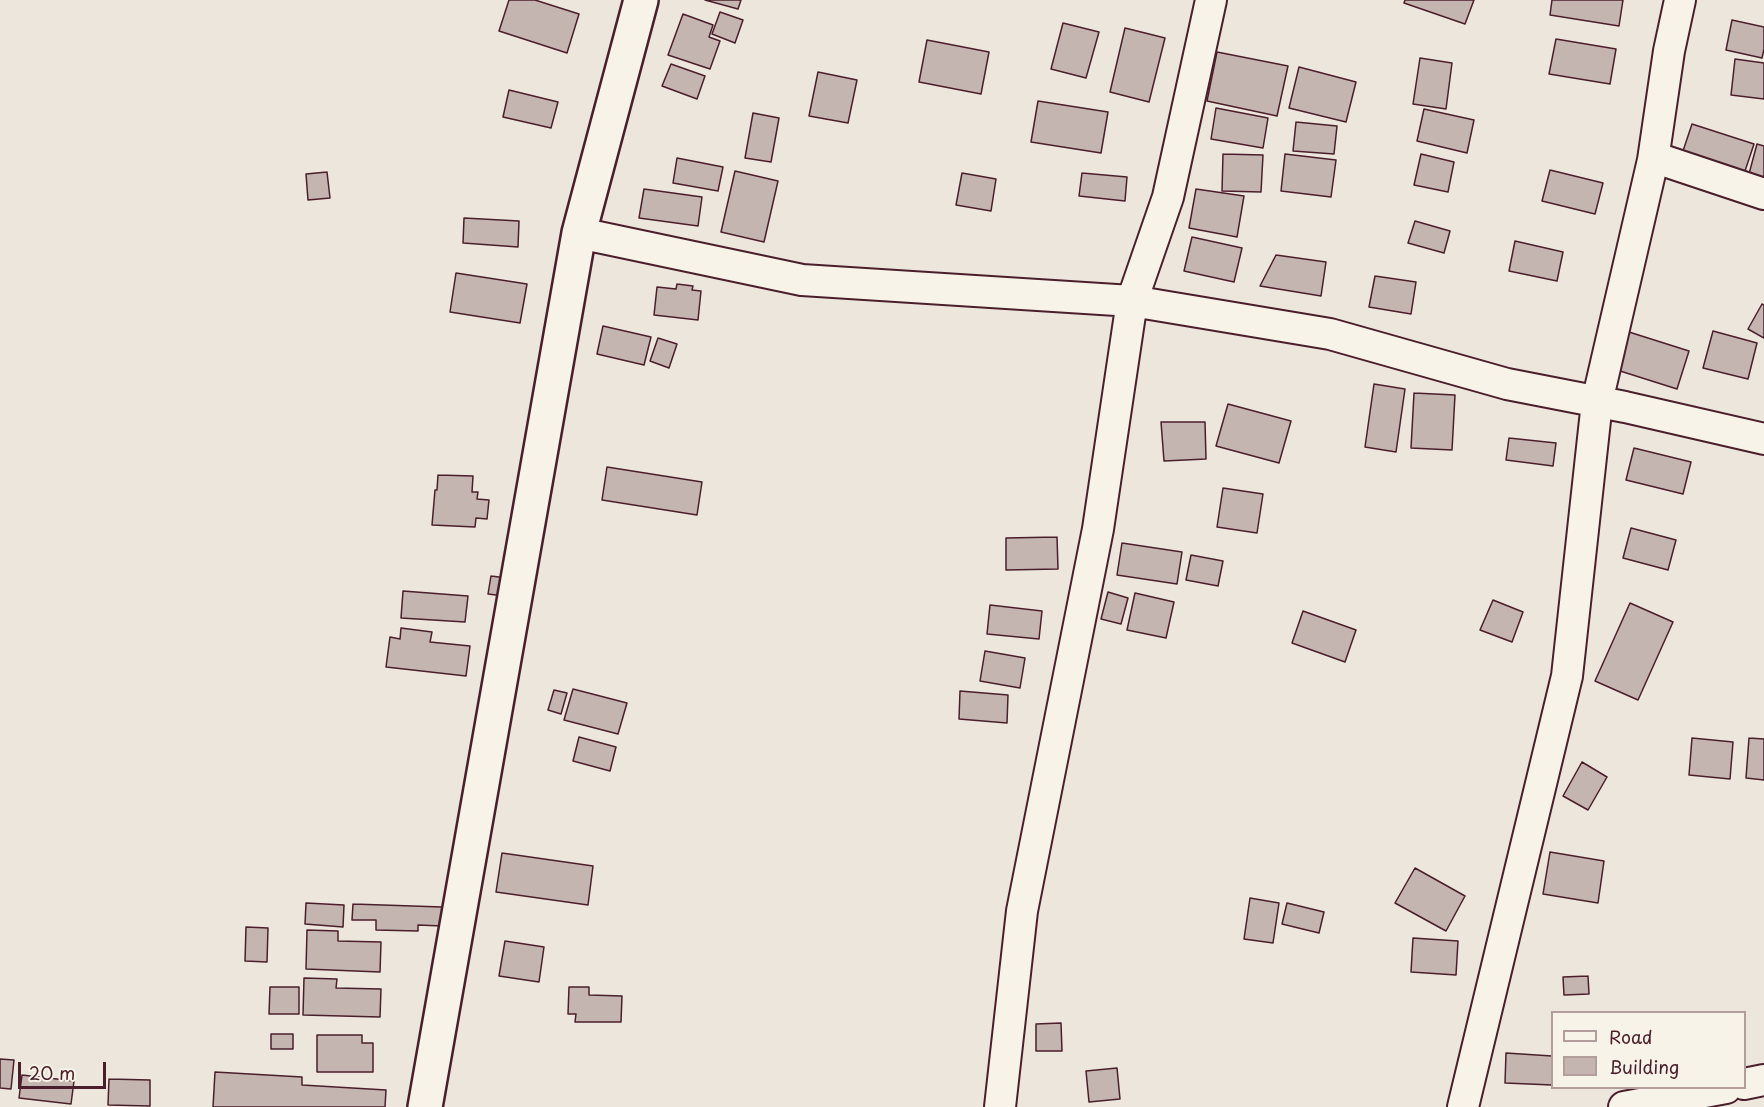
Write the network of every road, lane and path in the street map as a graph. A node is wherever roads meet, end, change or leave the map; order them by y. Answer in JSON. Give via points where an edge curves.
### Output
{"nodes":[{"id":1,"x":641,"y":0,"type":"edge"},
{"id":2,"x":1210,"y":0,"type":"edge"},
{"id":3,"x":1680,"y":0,"type":"edge"},
{"id":4,"x":1653,"y":160,"type":"junction"},
{"id":5,"x":1764,"y":194,"type":"edge"},
{"id":6,"x":579,"y":233,"type":"junction"},
{"id":7,"x":1132,"y":301,"type":"junction"},
{"id":8,"x":1597,"y":402,"type":"junction"},
{"id":9,"x":1764,"y":439,"type":"edge"},
{"id":10,"x":1764,"y":1080,"type":"edge"},
{"id":11,"x":1746,"y":1084,"type":"edge"},
{"id":12,"x":1721,"y":1089,"type":"edge"},
{"id":13,"x":425,"y":1107,"type":"edge"},
{"id":14,"x":1000,"y":1107,"type":"edge"},
{"id":15,"x":1463,"y":1107,"type":"edge"},
{"id":16,"x":1624,"y":1107,"type":"edge"}],
"edges":[{"from":1,"to":6,"type":"street"},
{"from":2,"to":7,"type":"street","via":[[1168,197]]},
{"from":3,"to":4,"type":"street"},
{"from":4,"to":5,"type":"street"},
{"from":4,"to":8,"type":"street"},
{"from":6,"to":7,"type":"street","via":[[802,280]]},
{"from":6,"to":13,"type":"street"},
{"from":7,"to":8,"type":"street","via":[[1330,334],[1507,384]]},
{"from":7,"to":14,"type":"street","via":[[1098,529],[1022,911]]},
{"from":8,"to":9,"type":"street"},
{"from":8,"to":15,"type":"street","via":[[1567,676]]},
{"from":10,"to":11,"type":"street"},
{"from":12,"to":16,"type":"street"}]}
